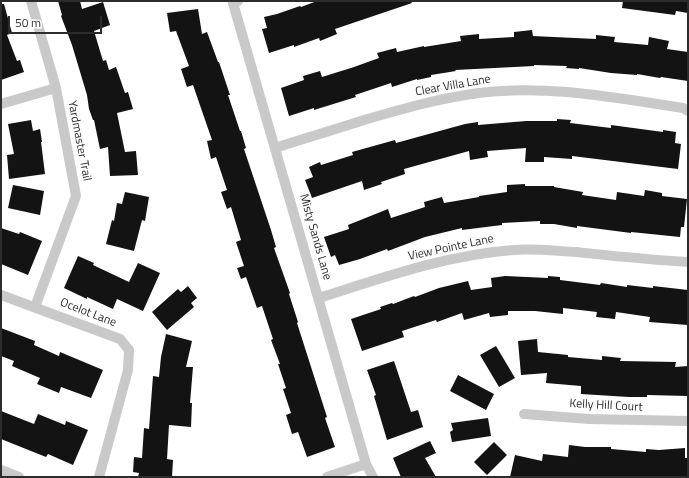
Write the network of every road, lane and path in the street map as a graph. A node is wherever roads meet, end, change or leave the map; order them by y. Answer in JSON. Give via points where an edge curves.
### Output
{"nodes":[{"id":1,"x":31,"y":1,"type":"edge"},
{"id":2,"x":236,"y":2,"type":"edge"},
{"id":3,"x":56,"y":88,"type":"junction"},
{"id":4,"x":1,"y":104,"type":"edge"},
{"id":5,"x":688,"y":111,"type":"edge"},
{"id":6,"x":275,"y":148,"type":"junction"},
{"id":7,"x":688,"y":262,"type":"edge"},
{"id":8,"x":1,"y":295,"type":"edge"},
{"id":9,"x":319,"y":298,"type":"junction"},
{"id":10,"x":35,"y":307,"type":"junction"},
{"id":11,"x":524,"y":414,"type":"dead end"},
{"id":12,"x":688,"y":421,"type":"edge"},
{"id":13,"x":366,"y":464,"type":"junction"},
{"id":14,"x":1,"y":470,"type":"edge"},
{"id":15,"x":19,"y":477,"type":"edge"},
{"id":16,"x":99,"y":477,"type":"edge"},
{"id":17,"x":327,"y":477,"type":"edge"},
{"id":18,"x":373,"y":477,"type":"edge"}],
"edges":[{"from":1,"to":3,"type":"street","name":"Yardmaster Trail"},
{"from":2,"to":6,"type":"street","name":"Misty Sands Lane"},
{"from":3,"to":4,"type":"street"},
{"from":3,"to":10,"type":"street","name":"Yardmaster Trail","via":[[76,196]]},
{"from":5,"to":6,"type":"street","name":"Clear Villa Lane","via":[[683,108],[570,92],[479,92],[426,102]]},
{"from":6,"to":9,"type":"street","name":"Misty Sands Lane"},
{"from":7,"to":9,"type":"street","name":"View Pointe Lane","via":[[514,249],[456,258],[389,275]]},
{"from":8,"to":10,"type":"street","name":"Ocelot Lane"},
{"from":9,"to":13,"type":"street","name":"Misty Sands Lane"},
{"from":10,"to":16,"type":"street","name":"Ocelot Lane","via":[[120,339],[129,350],[128,370]]},
{"from":11,"to":12,"type":"street","name":"Kelly Hill Court","via":[[589,419]]},
{"from":13,"to":17,"type":"street"},
{"from":13,"to":18,"type":"street","name":"Misty Sands Lane"},
{"from":14,"to":15,"type":"street"}]}
